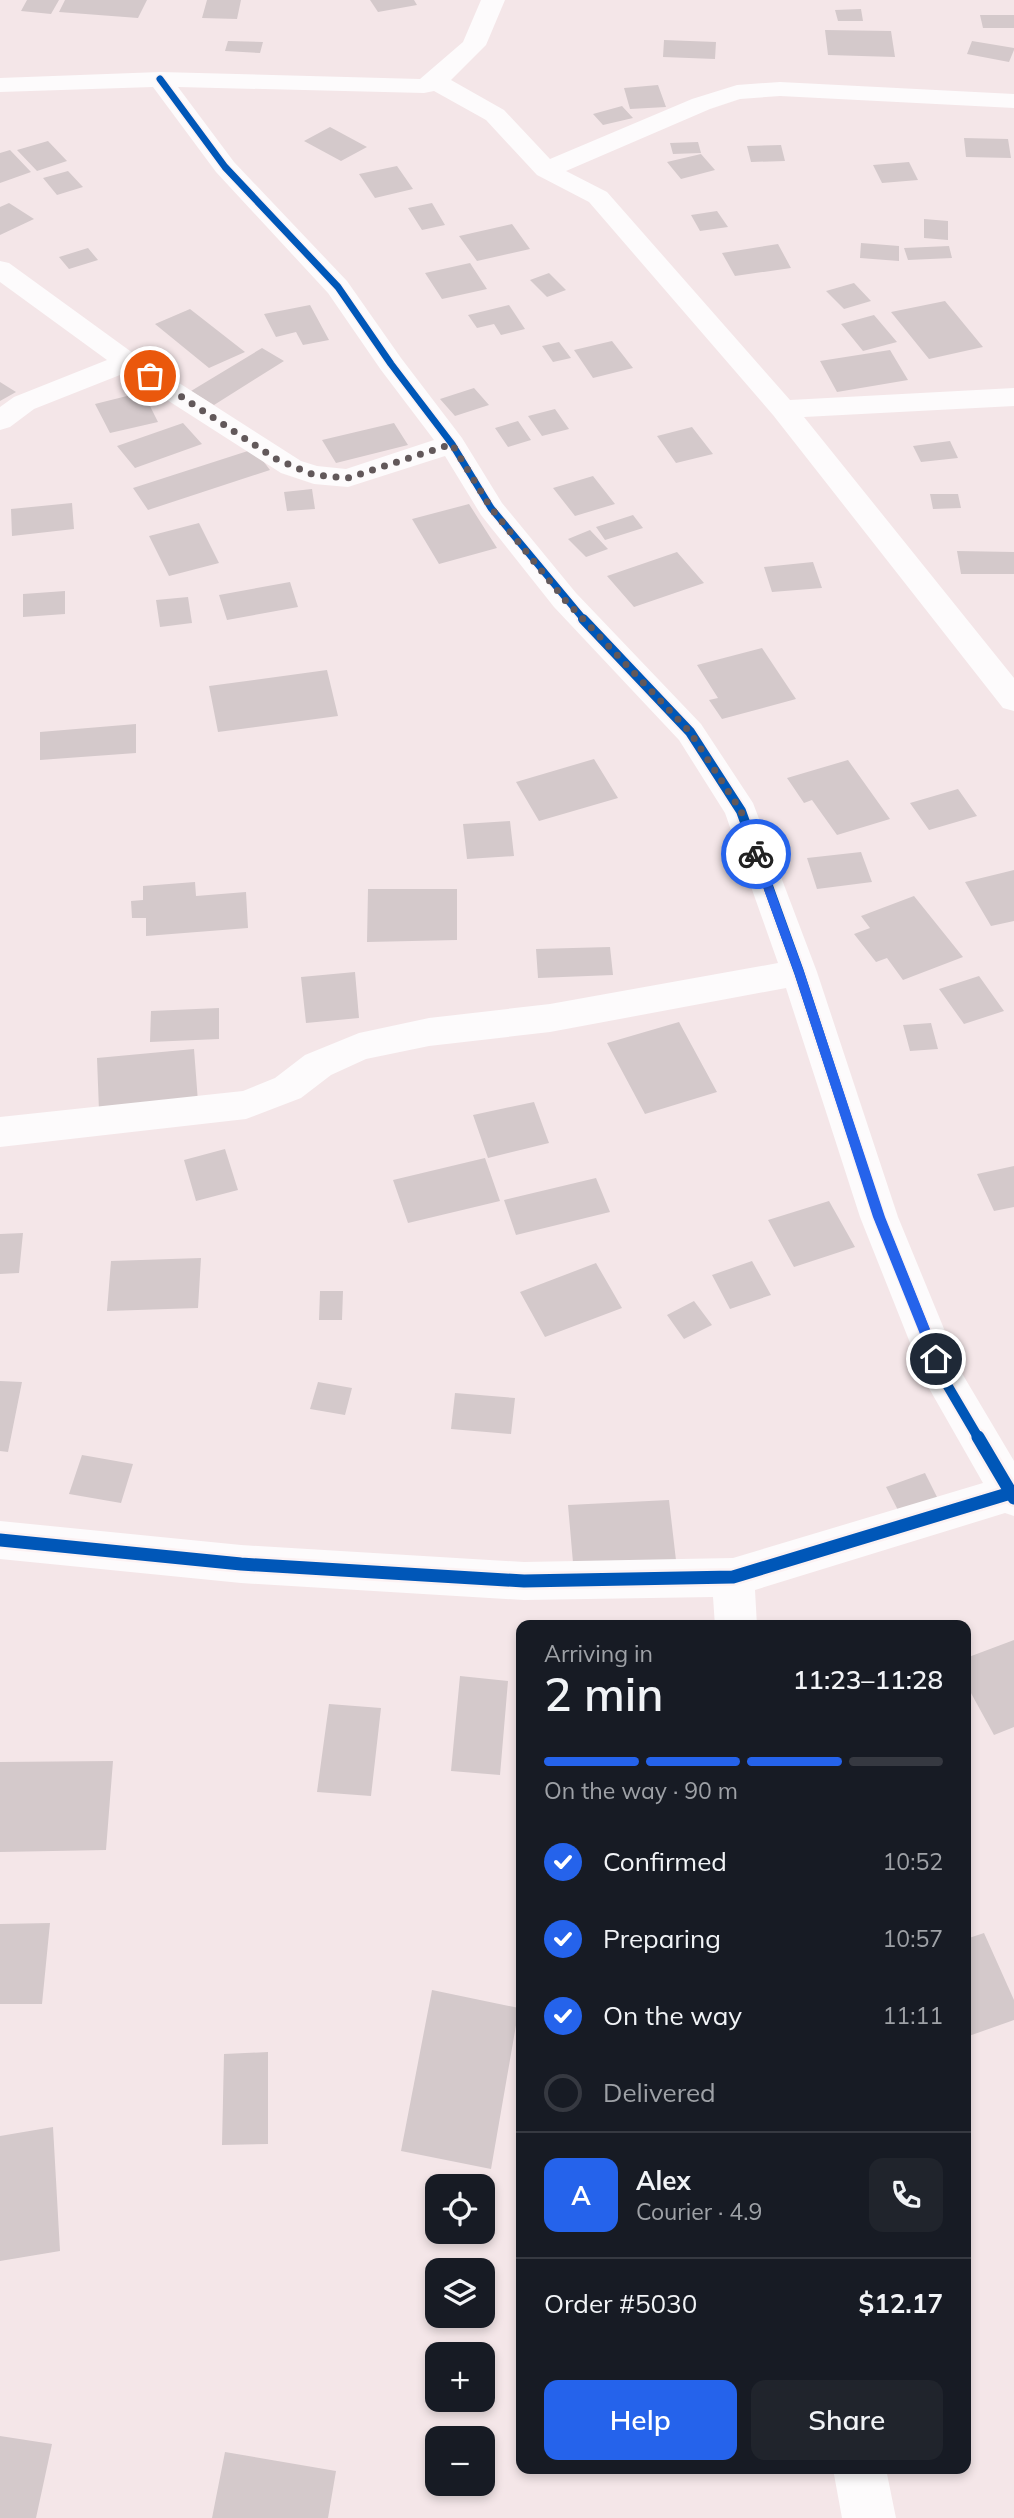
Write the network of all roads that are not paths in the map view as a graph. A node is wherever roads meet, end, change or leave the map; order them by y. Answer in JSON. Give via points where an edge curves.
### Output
{"nodes":[{"id":1,"x":493,"y":0,"type":"edge"},
{"id":2,"x":160,"y":79,"type":"junction"},
{"id":3,"x":435,"y":81,"type":"junction"},
{"id":4,"x":0,"y":85,"type":"edge"},
{"id":5,"x":1014,"y":101,"type":"edge"},
{"id":6,"x":546,"y":170,"type":"junction"},
{"id":7,"x":0,"y":269,"type":"edge"},
{"id":8,"x":127,"y":362,"type":"junction"},
{"id":9,"x":1014,"y":397,"type":"edge"},
{"id":10,"x":783,"y":409,"type":"junction"},
{"id":11,"x":0,"y":421,"type":"edge"},
{"id":12,"x":452,"y":444,"type":"junction"},
{"id":13,"x":1014,"y":700,"type":"edge"},
{"id":14,"x":799,"y":972,"type":"junction"},
{"id":15,"x":0,"y":1132,"type":"edge"},
{"id":16,"x":1013,"y":1495,"type":"edge"},
{"id":17,"x":0,"y":1540,"type":"edge"},
{"id":18,"x":733,"y":1577,"type":"junction"},
{"id":19,"x":736,"y":1620,"type":"edge"},
{"id":20,"x":860,"y":2474,"type":"edge"},
{"id":21,"x":869,"y":2518,"type":"edge"}],
"edges":[{"from":1,"to":3,"type":"street","via":[[474,45]]},
{"from":2,"to":3,"type":"street","via":[[424,86]]},
{"from":2,"to":4,"type":"street"},
{"from":2,"to":12,"type":"street","via":[[225,167],[338,287]]},
{"from":3,"to":6,"type":"street","via":[[495,115]]},
{"from":5,"to":6,"type":"street","via":[[780,89],[737,92]]},
{"from":6,"to":10,"type":"street","via":[[598,197]]},
{"from":7,"to":8,"type":"street"},
{"from":8,"to":11,"type":"street","via":[[24,403]]},
{"from":8,"to":12,"type":"street","via":[[276,459],[314,475],[348,478]]},
{"from":9,"to":10,"type":"street"},
{"from":10,"to":13,"type":"street"},
{"from":12,"to":14,"type":"street","via":[[491,508],[565,600],[690,732],[741,811]]},
{"from":14,"to":15,"type":"street","via":[[550,1018],[429,1032],[359,1047],[318,1065],[288,1088],[246,1104]]},
{"from":14,"to":16,"type":"street","via":[[879,1217],[941,1370]]},
{"from":16,"to":18,"type":"street"},
{"from":17,"to":18,"type":"street","via":[[241,1564],[524,1581]]},
{"from":18,"to":19,"type":"street"},
{"from":20,"to":21,"type":"street"}]}
